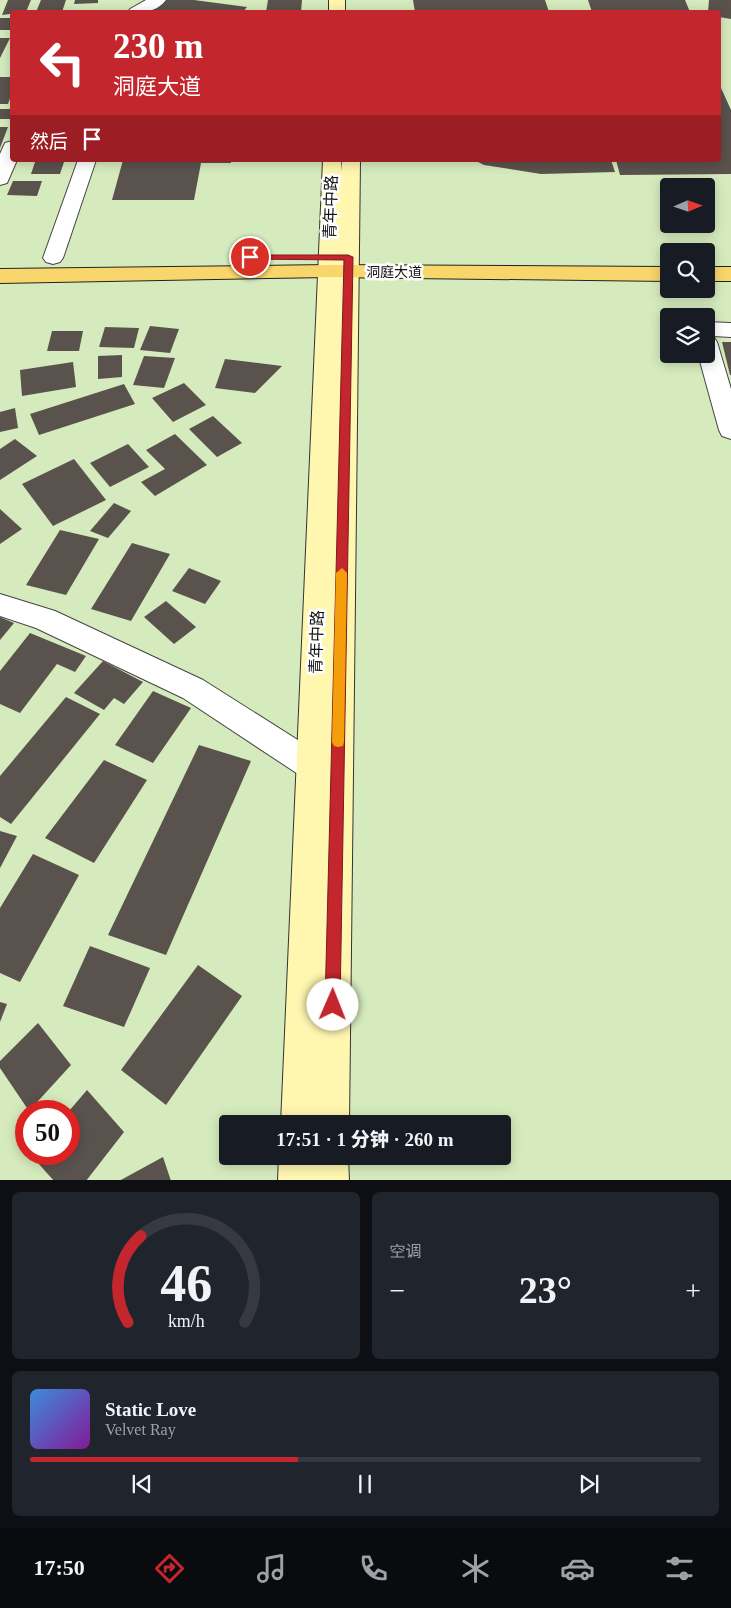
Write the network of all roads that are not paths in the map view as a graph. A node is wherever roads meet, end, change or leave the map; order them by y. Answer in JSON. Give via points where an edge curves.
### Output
{"nodes":[{"id":1,"x":158,"y":0,"type":"edge"},
{"id":2,"x":140,"y":10,"type":"edge"},
{"id":3,"x":10,"y":152,"type":"edge"},
{"id":4,"x":86,"y":162,"type":"edge"},
{"id":5,"x":332,"y":162,"type":"edge"},
{"id":6,"x":351,"y":162,"type":"edge"},
{"id":7,"x":0,"y":179,"type":"edge"},
{"id":8,"x":660,"y":256,"type":"edge"},
{"id":9,"x":715,"y":256,"type":"edge"},
{"id":10,"x":731,"y":256,"type":"edge"},
{"id":11,"x":0,"y":258,"type":"edge"},
{"id":12,"x":53,"y":258,"type":"junction"},
{"id":13,"x":339,"y":264,"type":"junction"},
{"id":14,"x":660,"y":274,"type":"edge"},
{"id":15,"x":715,"y":274,"type":"edge"},
{"id":16,"x":731,"y":274,"type":"edge"},
{"id":17,"x":0,"y":276,"type":"edge"},
{"id":18,"x":715,"y":329,"type":"edge"},
{"id":19,"x":731,"y":330,"type":"edge"},
{"id":20,"x":712,"y":363,"type":"edge"},
{"id":21,"x":731,"y":430,"type":"edge"},
{"id":22,"x":0,"y":605,"type":"edge"},
{"id":23,"x":312,"y":766,"type":"junction"},
{"id":24,"x":300,"y":1115,"type":"edge"},
{"id":25,"x":330,"y":1115,"type":"edge"},
{"id":26,"x":298,"y":1165,"type":"edge"},
{"id":27,"x":330,"y":1165,"type":"edge"},
{"id":28,"x":298,"y":1180,"type":"edge"},
{"id":29,"x":329,"y":1180,"type":"edge"}],
"edges":[{"from":1,"to":2,"type":"street"},
{"from":3,"to":7,"type":"street"},
{"from":4,"to":12,"type":"street"},
{"from":5,"to":13,"type":"main road","name":"青年中路"},
{"from":6,"to":13,"type":"main road","name":"青年中路"},
{"from":8,"to":13,"type":"main road","name":"洞庭大道"},
{"from":9,"to":10,"type":"main road"},
{"from":11,"to":12,"type":"main road","name":"洞庭大道"},
{"from":12,"to":13,"type":"main road","name":"洞庭大道"},
{"from":13,"to":14,"type":"main road","name":"洞庭大道"},
{"from":13,"to":17,"type":"main road","name":"洞庭大道"},
{"from":13,"to":23,"type":"main road","name":"青年中路"},
{"from":13,"to":25,"type":"main road"},
{"from":15,"to":16,"type":"main road"},
{"from":18,"to":19,"type":"street"},
{"from":20,"to":21,"type":"street"},
{"from":22,"to":23,"type":"street","via":[[45,619],[194,689]]},
{"from":23,"to":24,"type":"main road","name":"青年中路"},
{"from":26,"to":28,"type":"main road"},
{"from":27,"to":29,"type":"main road"}]}
